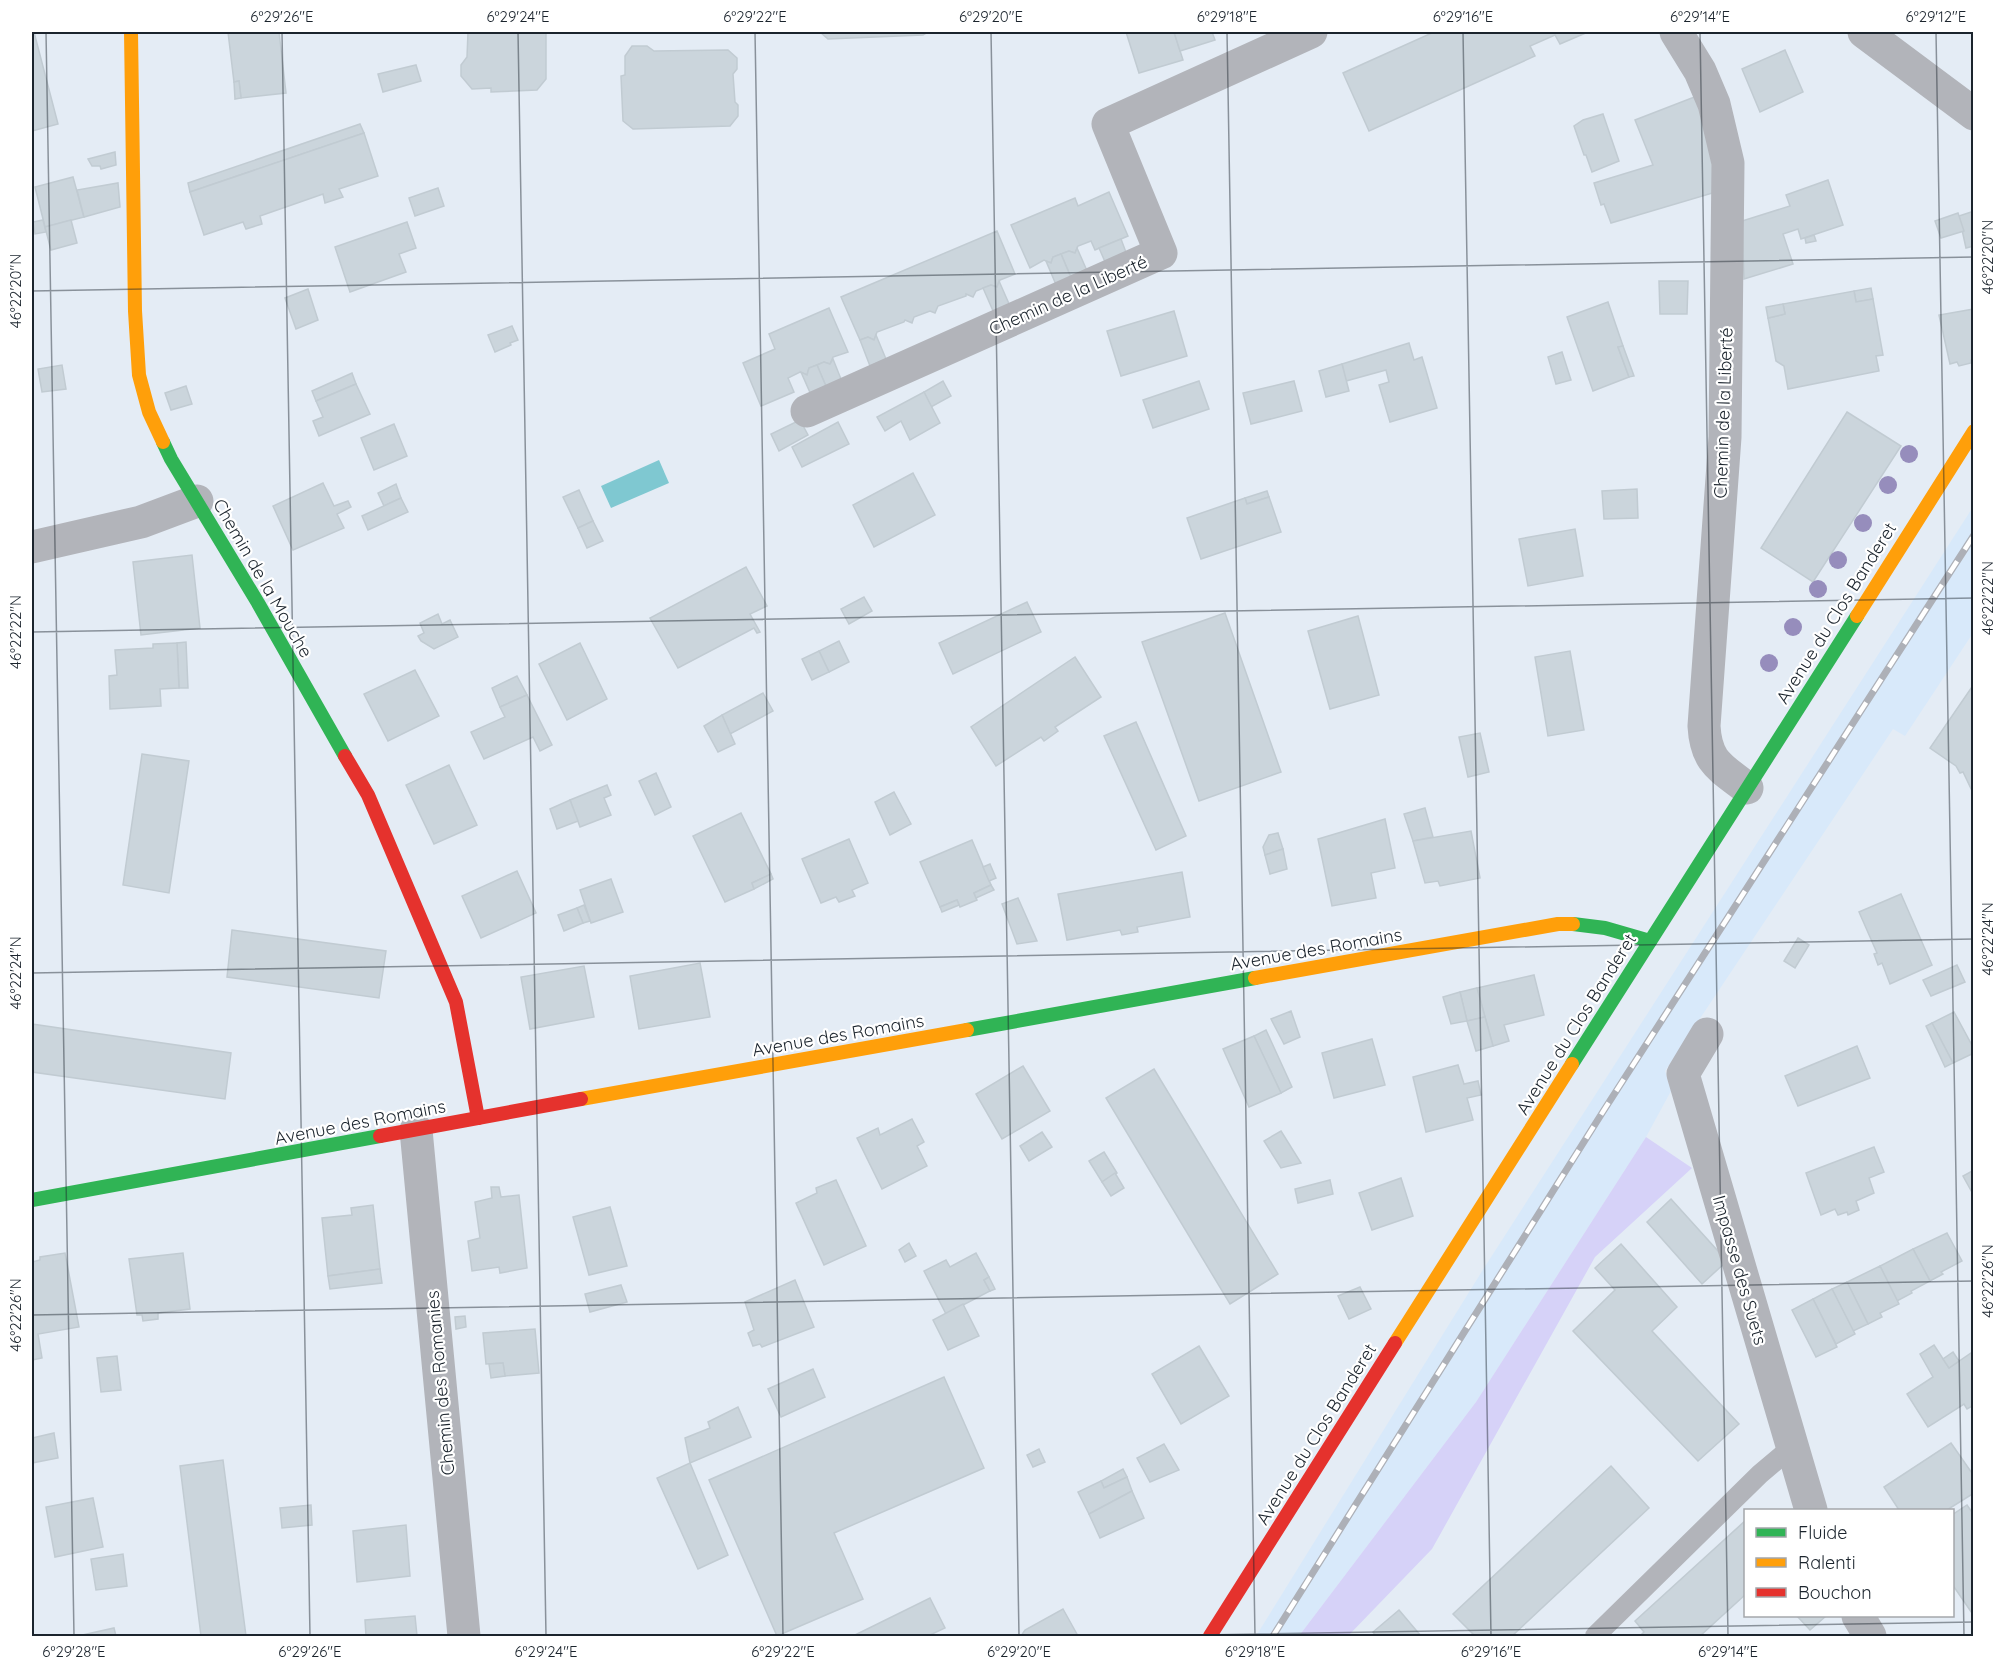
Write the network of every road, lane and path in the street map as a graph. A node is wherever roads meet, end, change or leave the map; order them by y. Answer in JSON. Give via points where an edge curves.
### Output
{"nodes":[{"id":1,"x":131,"y":32,"type":"edge"},
{"id":2,"x":1311,"y":32,"type":"edge"},
{"id":3,"x":1677,"y":32,"type":"edge"},
{"id":4,"x":1864,"y":32,"type":"edge"},
{"id":5,"x":1974,"y":114,"type":"edge"},
{"id":6,"x":807,"y":411,"type":"dead end"},
{"id":7,"x":1974,"y":431,"type":"edge"},
{"id":8,"x":197,"y":501,"type":"junction"},
{"id":9,"x":32,"y":547,"type":"edge"},
{"id":10,"x":1747,"y":788,"type":"junction"},
{"id":11,"x":1650,"y":941,"type":"junction"},
{"id":12,"x":1707,"y":1034,"type":"dead end"},
{"id":13,"x":478,"y":1118,"type":"junction"},
{"id":14,"x":416,"y":1130,"type":"junction"},
{"id":15,"x":32,"y":1200,"type":"edge"},
{"id":16,"x":1792,"y":1447,"type":"junction"},
{"id":17,"x":1811,"y":1509,"type":"edge"},
{"id":18,"x":1859,"y":1617,"type":"edge"},
{"id":19,"x":464,"y":1636,"type":"edge"},
{"id":20,"x":1210,"y":1636,"type":"edge"},
{"id":21,"x":1595,"y":1636,"type":"edge"},
{"id":22,"x":1869,"y":1636,"type":"edge"}],
"edges":[{"from":1,"to":8,"type":"street","name":"Chemin de la Mouche","via":[[139,375],[149,412]]},
{"from":2,"to":6,"type":"street","name":"Chemin de la Liberté","via":[[1108,124],[1161,254]]},
{"from":3,"to":10,"type":"street","name":"Chemin de la Liberté","via":[[1709,93],[1728,163],[1725,436],[1704,726],[1710,756]]},
{"from":4,"to":5,"type":"street"},
{"from":7,"to":10,"type":"street","name":"Avenue du Clos Banderet"},
{"from":8,"to":9,"type":"street","via":[[141,522]]},
{"from":8,"to":13,"type":"street","name":"Chemin de la Mouche","via":[[368,795],[456,1002]]},
{"from":10,"to":11,"type":"street","name":"Avenue du Clos Banderet"},
{"from":11,"to":13,"type":"street","name":"Avenue des Romains","via":[[1601,926],[1558,924]]},
{"from":11,"to":20,"type":"street","name":"Avenue du Clos Banderet"},
{"from":12,"to":16,"type":"street","name":"Impasse des Suets","via":[[1683,1074]]},
{"from":13,"to":14,"type":"street","name":"Avenue des Romains"},
{"from":14,"to":15,"type":"street","name":"Avenue des Romains"},
{"from":14,"to":19,"type":"street","name":"Chemin des Romanies"},
{"from":16,"to":17,"type":"street","name":"Impasse des Suets"},
{"from":16,"to":21,"type":"lane"},
{"from":18,"to":22,"type":"street"}]}
